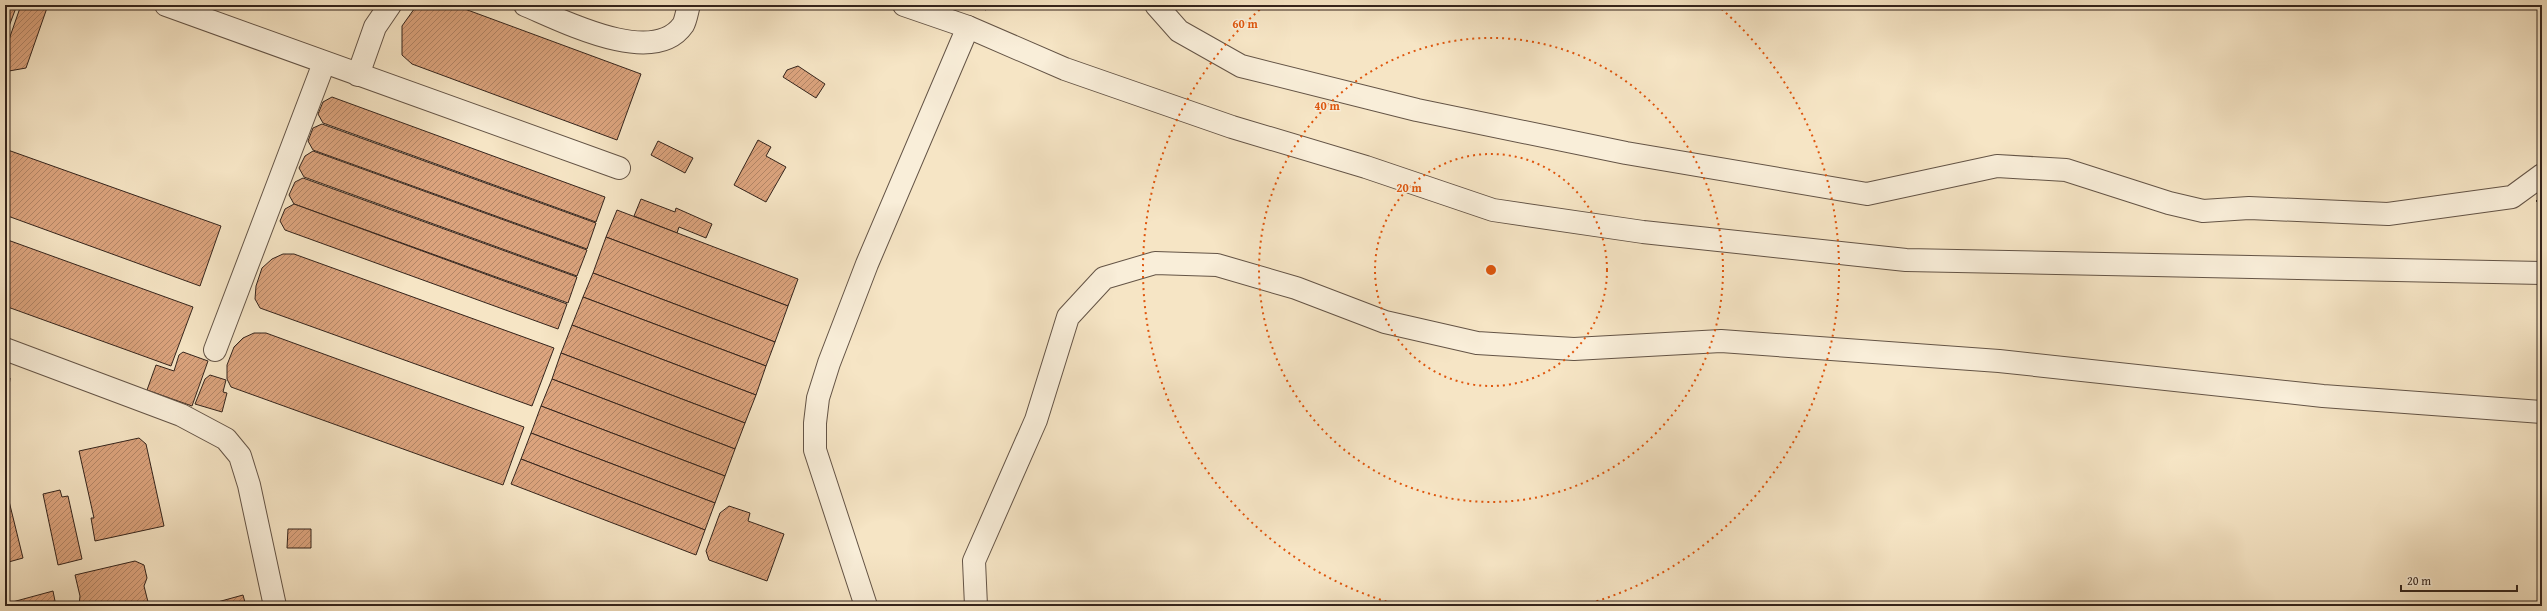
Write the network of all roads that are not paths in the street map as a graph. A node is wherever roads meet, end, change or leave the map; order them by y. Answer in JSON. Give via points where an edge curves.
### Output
{"nodes":[{"id":1,"x":166,"y":5,"type":"edge"},
{"id":2,"x":390,"y":5,"type":"edge"},
{"id":3,"x":525,"y":5,"type":"edge"},
{"id":4,"x":689,"y":5,"type":"edge"},
{"id":5,"x":904,"y":5,"type":"edge"},
{"id":6,"x":1156,"y":5,"type":"edge"},
{"id":7,"x":968,"y":27,"type":"junction"},
{"id":8,"x":324,"y":63,"type":"junction"},
{"id":9,"x":358,"y":75,"type":"junction"},
{"id":10,"x":619,"y":168,"type":"dead end"},
{"id":11,"x":2542,"y":175,"type":"edge"},
{"id":12,"x":2542,"y":273,"type":"edge"},
{"id":13,"x":5,"y":349,"type":"edge"},
{"id":14,"x":215,"y":350,"type":"dead end"},
{"id":15,"x":2542,"y":412,"type":"edge"},
{"id":16,"x":275,"y":606,"type":"edge"},
{"id":17,"x":866,"y":606,"type":"edge"},
{"id":18,"x":976,"y":606,"type":"edge"}],
"edges":[{"from":1,"to":8,"type":"street"},
{"from":2,"to":9,"type":"street","via":[[375,27]]},
{"from":3,"to":4,"type":"street","via":[[614,39],[645,43],[663,40],[676,32],[684,25]]},
{"from":5,"to":7,"type":"street"},
{"from":6,"to":11,"type":"street","via":[[1179,31],[1241,66],[1433,113],[1626,153],[1867,194],[1997,166],[2066,170],[2169,203],[2203,211],[2249,208],[2388,214],[2512,197]]},
{"from":7,"to":12,"type":"street","via":[[1087,77],[1232,127],[1366,167],[1493,210],[1643,232],[1906,260]]},
{"from":7,"to":17,"type":"street","via":[[867,264],[818,398],[815,450]]},
{"from":8,"to":9,"type":"street"},
{"from":8,"to":14,"type":"street"},
{"from":9,"to":10,"type":"street"},
{"from":13,"to":16,"type":"street","via":[[181,415],[226,439],[240,456],[249,485]]},
{"from":15,"to":18,"type":"street","via":[[2323,396],[1999,362],[1721,340],[1574,349],[1477,343],[1385,322],[1296,288],[1218,265],[1155,263],[1104,278],[1068,317],[1036,420],[974,561]]}]}
